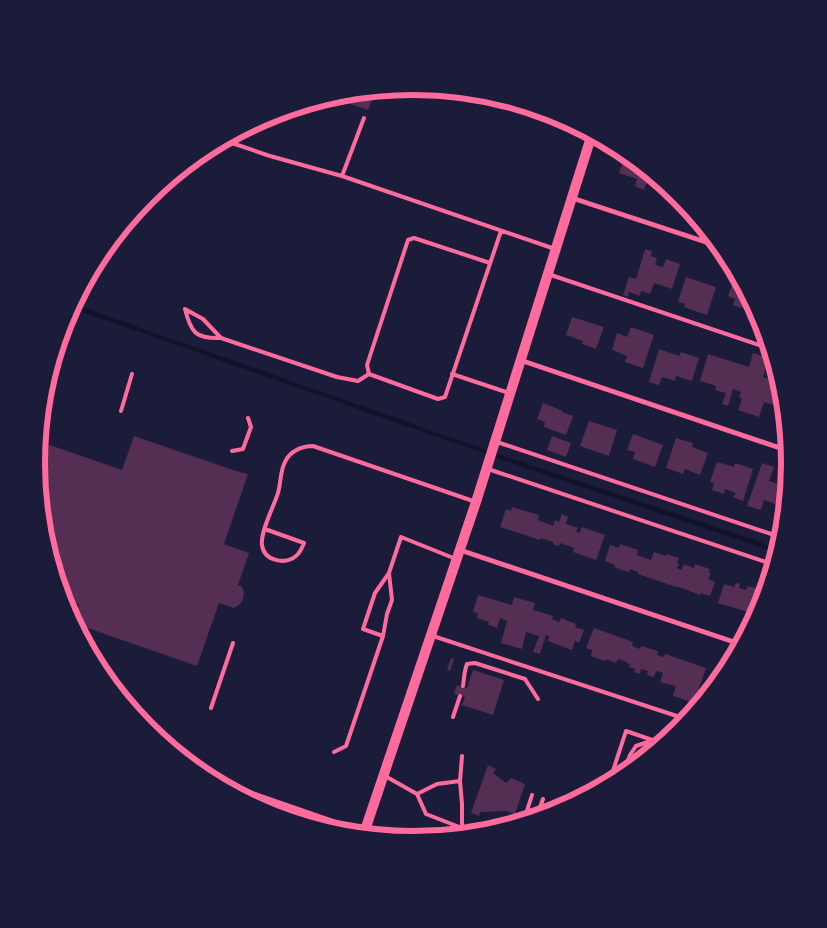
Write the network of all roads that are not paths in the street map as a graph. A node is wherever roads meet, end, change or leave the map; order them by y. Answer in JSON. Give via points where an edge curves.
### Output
{"nodes":[{"id":1,"x":364,"y":118,"type":"dead end"},
{"id":2,"x":590,"y":141,"type":"edge"},
{"id":3,"x":233,"y":143,"type":"edge"},
{"id":4,"x":342,"y":176,"type":"junction"},
{"id":5,"x":571,"y":198,"type":"junction"},
{"id":6,"x":501,"y":230,"type":"junction"},
{"id":7,"x":709,"y":244,"type":"edge"},
{"id":8,"x":555,"y":249,"type":"junction"},
{"id":9,"x":490,"y":263,"type":"junction"},
{"id":10,"x":547,"y":274,"type":"junction"},
{"id":11,"x":221,"y":338,"type":"junction"},
{"id":12,"x":762,"y":345,"type":"edge"},
{"id":13,"x":520,"y":360,"type":"junction"},
{"id":14,"x":132,"y":374,"type":"dead end"},
{"id":15,"x":369,"y":374,"type":"junction"},
{"id":16,"x":452,"y":374,"type":"junction"},
{"id":17,"x":509,"y":393,"type":"junction"},
{"id":18,"x":121,"y":411,"type":"dead end"},
{"id":19,"x":248,"y":418,"type":"dead end"},
{"id":20,"x":494,"y":442,"type":"junction"},
{"id":21,"x":781,"y":448,"type":"edge"},
{"id":22,"x":232,"y":451,"type":"dead end"},
{"id":23,"x":487,"y":465,"type":"junction"},
{"id":24,"x":476,"y":502,"type":"junction"},
{"id":25,"x":265,"y":529,"type":"junction"},
{"id":26,"x":775,"y":535,"type":"edge"},
{"id":27,"x":458,"y":554,"type":"junction"},
{"id":28,"x":768,"y":563,"type":"edge"},
{"id":29,"x":388,"y":573,"type":"junction"},
{"id":30,"x":431,"y":635,"type":"junction"},
{"id":31,"x":383,"y":636,"type":"junction"},
{"id":32,"x":232,"y":643,"type":"dead end"},
{"id":33,"x":736,"y":643,"type":"edge"},
{"id":34,"x":462,"y":686,"type":"dead end"},
{"id":35,"x":460,"y":696,"type":"dead end"},
{"id":36,"x":538,"y":699,"type":"dead end"},
{"id":37,"x":210,"y":708,"type":"dead end"},
{"id":38,"x":453,"y":717,"type":"dead end"},
{"id":39,"x":681,"y":717,"type":"edge"},
{"id":40,"x":654,"y":740,"type":"joint"},
{"id":41,"x":334,"y":752,"type":"dead end"},
{"id":42,"x":462,"y":756,"type":"dead end"},
{"id":43,"x":627,"y":764,"type":"edge"},
{"id":44,"x":612,"y":774,"type":"edge"},
{"id":45,"x":383,"y":775,"type":"junction"},
{"id":46,"x":460,"y":781,"type":"junction"},
{"id":47,"x":417,"y":794,"type":"junction"},
{"id":48,"x":532,"y":795,"type":"dead end"},
{"id":49,"x":543,"y":799,"type":"dead end"},
{"id":50,"x":267,"y":802,"type":"edge"},
{"id":51,"x":539,"y":810,"type":"edge"},
{"id":52,"x":526,"y":815,"type":"edge"},
{"id":53,"x":321,"y":821,"type":"edge"},
{"id":54,"x":462,"y":828,"type":"joint"},
{"id":55,"x":367,"y":829,"type":"edge"}],
"edges":[{"from":1,"to":4,"type":"lane"},
{"from":2,"to":5,"type":"main road"},
{"from":3,"to":4,"type":"lane"},
{"from":4,"to":6,"type":"lane"},
{"from":5,"to":7,"type":"street"},
{"from":5,"to":8,"type":"main road"},
{"from":6,"to":8,"type":"lane"},
{"from":6,"to":9,"type":"lane"},
{"from":8,"to":10,"type":"main road"},
{"from":9,"to":15,"type":"lane","via":[[414,238],[408,240],[367,365]]},
{"from":9,"to":16,"type":"lane"},
{"from":10,"to":12,"type":"lane"},
{"from":10,"to":13,"type":"main road"},
{"from":11,"to":11,"type":"lane","via":[[202,319],[185,309],[188,323],[195,333],[206,339]]},
{"from":11,"to":15,"type":"lane","via":[[337,377],[358,382]]},
{"from":13,"to":17,"type":"main road"},
{"from":13,"to":21,"type":"street"},
{"from":14,"to":18,"type":"lane"},
{"from":15,"to":16,"type":"lane","via":[[438,399],[445,397]]},
{"from":16,"to":17,"type":"lane"},
{"from":17,"to":20,"type":"main road"},
{"from":19,"to":22,"type":"lane","via":[[251,427],[243,449]]},
{"from":20,"to":23,"type":"main road"},
{"from":20,"to":26,"type":"lane"},
{"from":23,"to":24,"type":"main road"},
{"from":23,"to":28,"type":"lane"},
{"from":24,"to":25,"type":"lane","via":[[314,446],[306,446],[296,450],[284,463],[278,493]]},
{"from":24,"to":27,"type":"main road"},
{"from":25,"to":25,"type":"lane","via":[[262,546],[276,561],[284,562],[296,556],[304,543]]},
{"from":27,"to":29,"type":"lane","via":[[401,537]]},
{"from":27,"to":30,"type":"main road"},
{"from":27,"to":33,"type":"street"},
{"from":29,"to":31,"type":"lane","via":[[392,600]]},
{"from":29,"to":31,"type":"lane","via":[[375,593],[363,629]]},
{"from":30,"to":39,"type":"lane"},
{"from":30,"to":45,"type":"main road"},
{"from":31,"to":41,"type":"lane","via":[[346,746]]},
{"from":32,"to":37,"type":"lane"},
{"from":34,"to":36,"type":"lane","via":[[467,664],[475,663],[525,679]]},
{"from":35,"to":38,"type":"lane"},
{"from":40,"to":43,"type":"lane","via":[[636,746]]},
{"from":40,"to":44,"type":"lane","via":[[626,730]]},
{"from":42,"to":46,"type":"lane"},
{"from":45,"to":47,"type":"lane"},
{"from":45,"to":55,"type":"main road"},
{"from":46,"to":47,"type":"lane","via":[[437,784]]},
{"from":46,"to":54,"type":"lane"},
{"from":47,"to":54,"type":"lane","via":[[426,814]]},
{"from":48,"to":52,"type":"lane"},
{"from":49,"to":51,"type":"lane"},
{"from":50,"to":53,"type":"main road"}]}
